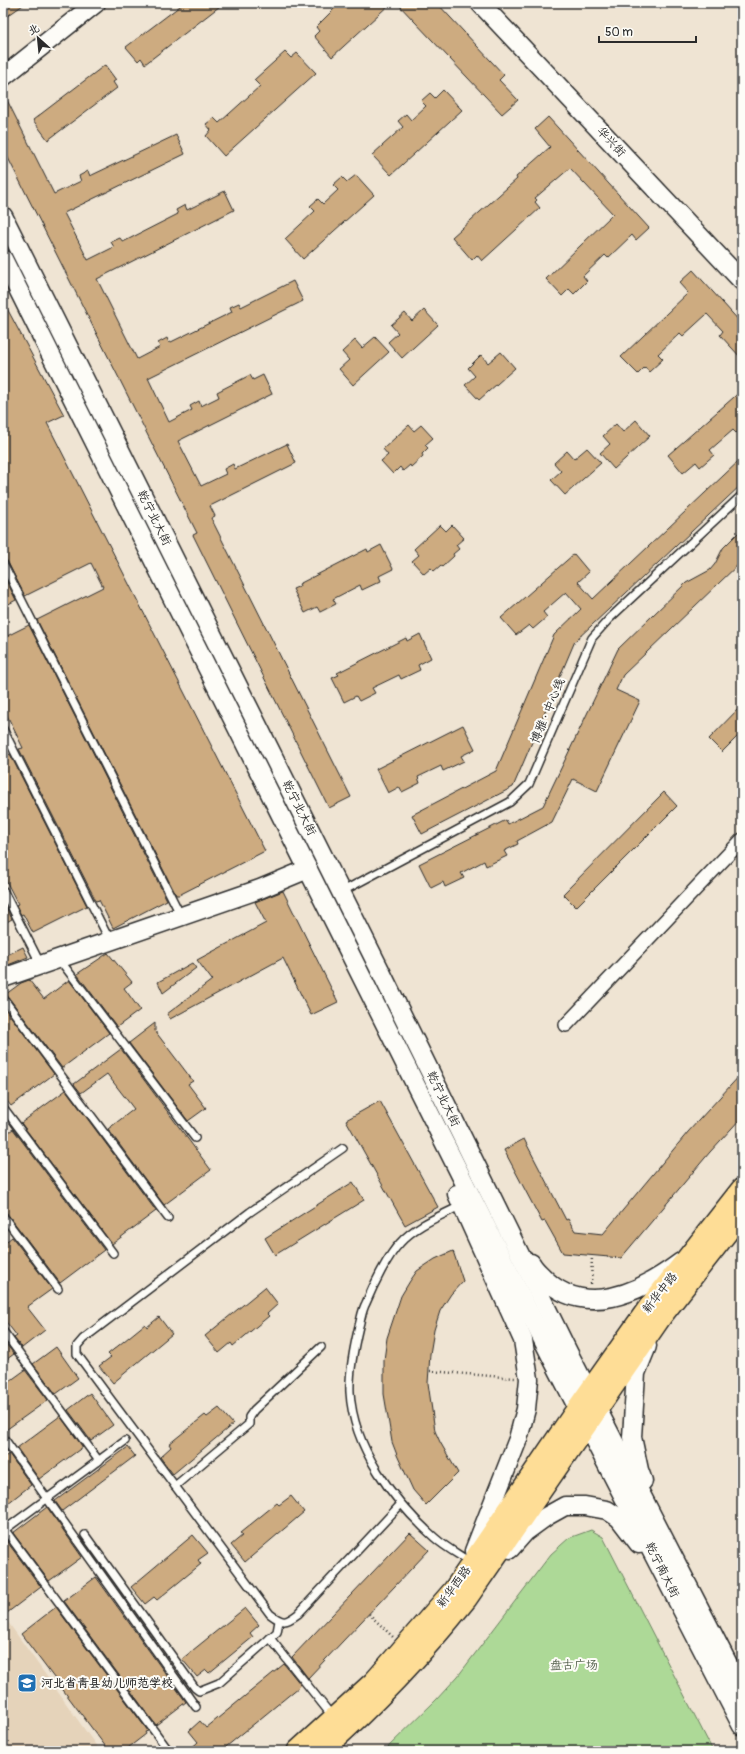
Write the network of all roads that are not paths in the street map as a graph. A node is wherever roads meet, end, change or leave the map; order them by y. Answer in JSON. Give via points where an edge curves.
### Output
{"nodes":[{"id":1,"x":96,"y":3,"type":"edge"},
{"id":2,"x":480,"y":3,"type":"edge"},
{"id":3,"x":3,"y":77,"type":"edge"},
{"id":4,"x":3,"y":216,"type":"edge"},
{"id":5,"x":3,"y":259,"type":"edge"},
{"id":6,"x":742,"y":280,"type":"edge"},
{"id":7,"x":742,"y":495,"type":"edge"},
{"id":8,"x":3,"y":563,"type":"edge"},
{"id":9,"x":3,"y":729,"type":"edge"},
{"id":10,"x":742,"y":840,"type":"edge"},
{"id":11,"x":308,"y":869,"type":"junction"},
{"id":12,"x":3,"y":890,"type":"edge"},
{"id":13,"x":341,"y":892,"type":"junction"},
{"id":14,"x":181,"y":916,"type":"junction"},
{"id":15,"x":110,"y":941,"type":"junction"},
{"id":16,"x":58,"y":959,"type":"junction"},
{"id":17,"x":41,"y":965,"type":"junction"},
{"id":18,"x":3,"y":978,"type":"edge"},
{"id":19,"x":3,"y":998,"type":"edge"},
{"id":20,"x":566,"y":1026,"type":"dead end"},
{"id":21,"x":420,"y":1093,"type":"junction"},
{"id":22,"x":3,"y":1107,"type":"edge"},
{"id":23,"x":195,"y":1138,"type":"dead end"},
{"id":24,"x":343,"y":1148,"type":"dead end"},
{"id":25,"x":742,"y":1189,"type":"edge"},
{"id":26,"x":494,"y":1203,"type":"junction"},
{"id":27,"x":462,"y":1205,"type":"junction"},
{"id":28,"x":742,"y":1213,"type":"edge"},
{"id":29,"x":3,"y":1216,"type":"edge"},
{"id":30,"x":168,"y":1218,"type":"dead end"},
{"id":31,"x":692,"y":1252,"type":"junction"},
{"id":32,"x":113,"y":1253,"type":"dead end"},
{"id":33,"x":58,"y":1289,"type":"dead end"},
{"id":34,"x":662,"y":1315,"type":"junction"},
{"id":35,"x":3,"y":1331,"type":"edge"},
{"id":36,"x":321,"y":1347,"type":"dead end"},
{"id":37,"x":587,"y":1408,"type":"junction"},
{"id":38,"x":3,"y":1437,"type":"edge"},
{"id":39,"x":125,"y":1441,"type":"dead end"},
{"id":40,"x":99,"y":1461,"type":"junction"},
{"id":41,"x":175,"y":1486,"type":"junction"},
{"id":42,"x":47,"y":1499,"type":"junction"},
{"id":43,"x":401,"y":1504,"type":"junction"},
{"id":44,"x":4,"y":1531,"type":"edge"},
{"id":45,"x":86,"y":1535,"type":"dead end"},
{"id":46,"x":662,"y":1536,"type":"junction"},
{"id":47,"x":467,"y":1568,"type":"junction"},
{"id":48,"x":662,"y":1571,"type":"junction"},
{"id":49,"x":466,"y":1599,"type":"junction"},
{"id":50,"x":279,"y":1621,"type":"junction"},
{"id":51,"x":270,"y":1638,"type":"junction"},
{"id":52,"x":742,"y":1691,"type":"edge"},
{"id":53,"x":196,"y":1708,"type":"dead end"},
{"id":54,"x":335,"y":1719,"type":"junction"},
{"id":55,"x":742,"y":1726,"type":"edge"},
{"id":56,"x":169,"y":1751,"type":"edge"},
{"id":57,"x":298,"y":1751,"type":"edge"},
{"id":58,"x":320,"y":1751,"type":"edge"}],
"edges":[{"from":1,"to":3,"type":"main road"},
{"from":2,"to":6,"type":"main road","name":"华兴街"},
{"from":4,"to":13,"type":"main road","name":"乾宁北大街"},
{"from":5,"to":11,"type":"main road","name":"乾宁北大街"},
{"from":7,"to":13,"type":"lane","name":"博雅 · 中心线","via":[[609,619],[592,638],[529,784],[521,793],[510,802]]},
{"from":8,"to":14,"type":"lane"},
{"from":9,"to":15,"type":"lane"},
{"from":10,"to":20,"type":"street"},
{"from":11,"to":14,"type":"main road","via":[[260,889]]},
{"from":11,"to":21,"type":"main road","name":"乾宁北大街"},
{"from":12,"to":17,"type":"lane"},
{"from":13,"to":26,"type":"main road","name":"乾宁北大街"},
{"from":14,"to":15,"type":"main road"},
{"from":15,"to":16,"type":"main road"},
{"from":16,"to":17,"type":"main road"},
{"from":16,"to":23,"type":"lane"},
{"from":17,"to":18,"type":"main road"},
{"from":19,"to":30,"type":"lane"},
{"from":21,"to":27,"type":"main road","via":[[424,1121]]},
{"from":21,"to":37,"type":"main road","name":"乾宁北大街"},
{"from":22,"to":32,"type":"lane"},
{"from":24,"to":41,"type":"lane","via":[[250,1212],[83,1338],[77,1346],[77,1354]]},
{"from":25,"to":31,"type":"main road","name":"新华中路"},
{"from":26,"to":31,"type":"main road","via":[[533,1267],[553,1287],[576,1298],[603,1299],[619,1296],[666,1273]]},
{"from":26,"to":37,"type":"main road","name":"乾宁北大街"},
{"from":27,"to":43,"type":"lane","via":[[420,1227],[399,1243],[365,1304],[357,1335],[350,1379],[355,1420],[368,1456]]},
{"from":27,"to":47,"type":"main road","via":[[523,1340],[529,1379],[526,1409],[518,1439]]},
{"from":28,"to":34,"type":"main road","name":"新华中路"},
{"from":29,"to":33,"type":"lane"},
{"from":31,"to":37,"type":"main road","name":"新华中路","via":[[650,1306]]},
{"from":34,"to":37,"type":"main road","name":"新华中路"},
{"from":34,"to":46,"type":"main road","via":[[636,1373],[632,1437],[639,1470]]},
{"from":35,"to":40,"type":"lane"},
{"from":36,"to":41,"type":"lane","via":[[254,1410],[249,1417],[249,1424]]},
{"from":37,"to":46,"type":"main road","name":"乾宁南大街"},
{"from":37,"to":47,"type":"main road","name":"新华西路"},
{"from":37,"to":48,"type":"main road","name":"乾宁南大街"},
{"from":37,"to":49,"type":"main road","name":"新华西路"},
{"from":38,"to":42,"type":"lane"},
{"from":39,"to":40,"type":"lane"},
{"from":40,"to":42,"type":"lane"},
{"from":41,"to":50,"type":"lane","via":[[270,1614]]},
{"from":42,"to":44,"type":"lane"},
{"from":42,"to":53,"type":"lane"},
{"from":43,"to":47,"type":"lane"},
{"from":43,"to":50,"type":"lane","via":[[298,1614],[286,1622]]},
{"from":44,"to":56,"type":"lane"},
{"from":45,"to":51,"type":"lane","via":[[199,1691],[219,1683]]},
{"from":46,"to":52,"type":"main road","name":"乾宁南大街"},
{"from":47,"to":54,"type":"main road","name":"新华西路","via":[[449,1596],[405,1648]]},
{"from":48,"to":49,"type":"main road","via":[[619,1518],[607,1510],[565,1506],[525,1532]]},
{"from":48,"to":55,"type":"main road","name":"乾宁南大街"},
{"from":49,"to":58,"type":"main road","name":"新华西路","via":[[385,1692]]},
{"from":50,"to":51,"type":"lane","via":[[277,1632]]},
{"from":51,"to":54,"type":"lane"},
{"from":54,"to":57,"type":"main road","name":"新华西路"}]}
